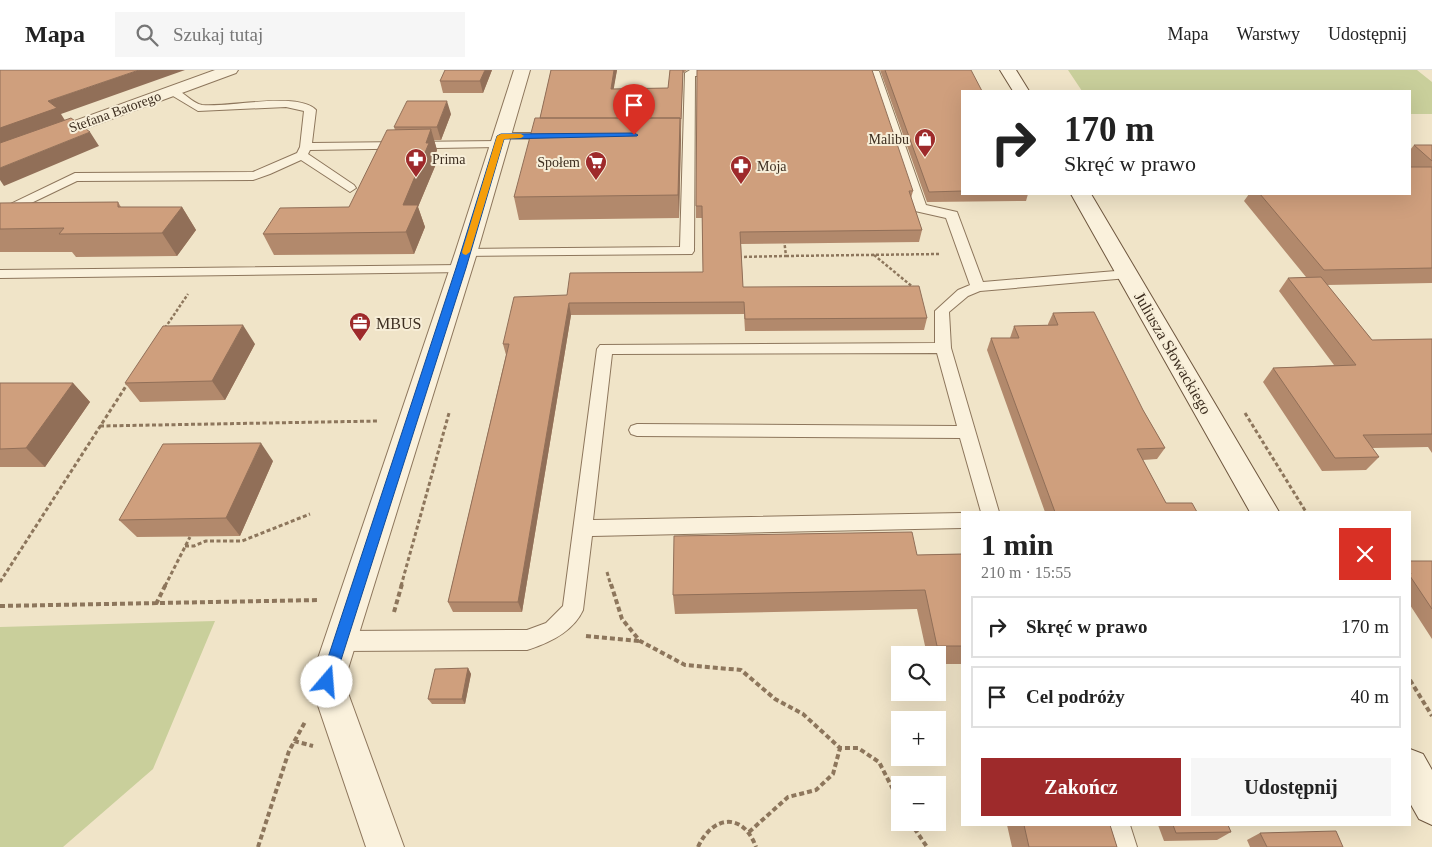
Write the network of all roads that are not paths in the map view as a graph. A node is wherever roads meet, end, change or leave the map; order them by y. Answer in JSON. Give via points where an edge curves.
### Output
{"nodes":[{"id":1,"x":230,"y":70,"type":"edge"},
{"id":2,"x":522,"y":70,"type":"edge"},
{"id":3,"x":1008,"y":70,"type":"edge"},
{"id":4,"x":838,"y":72,"type":"edge"},
{"id":5,"x":727,"y":73,"type":"edge"},
{"id":6,"x":1020,"y":90,"type":"edge"},
{"id":7,"x":172,"y":91,"type":"junction"},
{"id":8,"x":563,"y":136,"type":"edge"},
{"id":9,"x":500,"y":140,"type":"junction"},
{"id":10,"x":304,"y":151,"type":"junction"},
{"id":11,"x":0,"y":154,"type":"edge"},
{"id":12,"x":350,"y":188,"type":"dead end"},
{"id":13,"x":1082,"y":195,"type":"edge"},
{"id":14,"x":0,"y":214,"type":"edge"},
{"id":15,"x":463,"y":261,"type":"junction"},
{"id":16,"x":0,"y":274,"type":"edge"},
{"id":17,"x":1128,"y":274,"type":"junction"},
{"id":18,"x":978,"y":287,"type":"junction"},
{"id":19,"x":943,"y":348,"type":"junction"},
{"id":20,"x":637,"y":430,"type":"dead end"},
{"id":21,"x":967,"y":432,"type":"junction"},
{"id":22,"x":990,"y":511,"type":"edge"},
{"id":23,"x":1264,"y":511,"type":"edge"},
{"id":24,"x":961,"y":522,"type":"edge"},
{"id":25,"x":583,"y":528,"type":"junction"},
{"id":26,"x":340,"y":641,"type":"junction"},
{"id":27,"x":1411,"y":769,"type":"edge"},
{"id":28,"x":1432,"y":806,"type":"edge"},
{"id":29,"x":1118,"y":826,"type":"edge"},
{"id":30,"x":384,"y":847,"type":"edge"},
{"id":31,"x":1125,"y":847,"type":"edge"}],
"edges":[{"from":1,"to":7,"type":"street","name":"Stefana Batorego"},
{"from":2,"to":9,"type":"street"},
{"from":3,"to":6,"type":"street"},
{"from":4,"to":18,"type":"lane","via":[[874,72],[920,208],[952,215]]},
{"from":5,"to":15,"type":"lane","via":[[690,73],[684,134],[687,251]]},
{"from":7,"to":10,"type":"lane","via":[[198,108],[302,106],[310,110]]},
{"from":7,"to":11,"type":"street","name":"Stefana Batorego"},
{"from":8,"to":9,"type":"lane"},
{"from":9,"to":10,"type":"lane"},
{"from":9,"to":15,"type":"street"},
{"from":10,"to":12,"type":"lane"},
{"from":10,"to":14,"type":"lane","via":[[267,173],[253,176],[75,177]]},
{"from":13,"to":17,"type":"street","name":"Juliusza Słowackiego"},
{"from":15,"to":16,"type":"lane","via":[[202,272]]},
{"from":15,"to":26,"type":"street"},
{"from":17,"to":18,"type":"lane"},
{"from":17,"to":23,"type":"street","name":"Juliusza Słowackiego"},
{"from":18,"to":19,"type":"lane","via":[[963,293],[942,311]]},
{"from":19,"to":21,"type":"lane"},
{"from":19,"to":25,"type":"lane","via":[[605,349]]},
{"from":20,"to":21,"type":"lane"},
{"from":21,"to":22,"type":"lane"},
{"from":24,"to":25,"type":"lane"},
{"from":25,"to":26,"type":"lane","via":[[573,610],[544,636],[527,640]]},
{"from":26,"to":30,"type":"street","via":[[327,682]]},
{"from":27,"to":28,"type":"street"},
{"from":29,"to":31,"type":"lane"}]}
